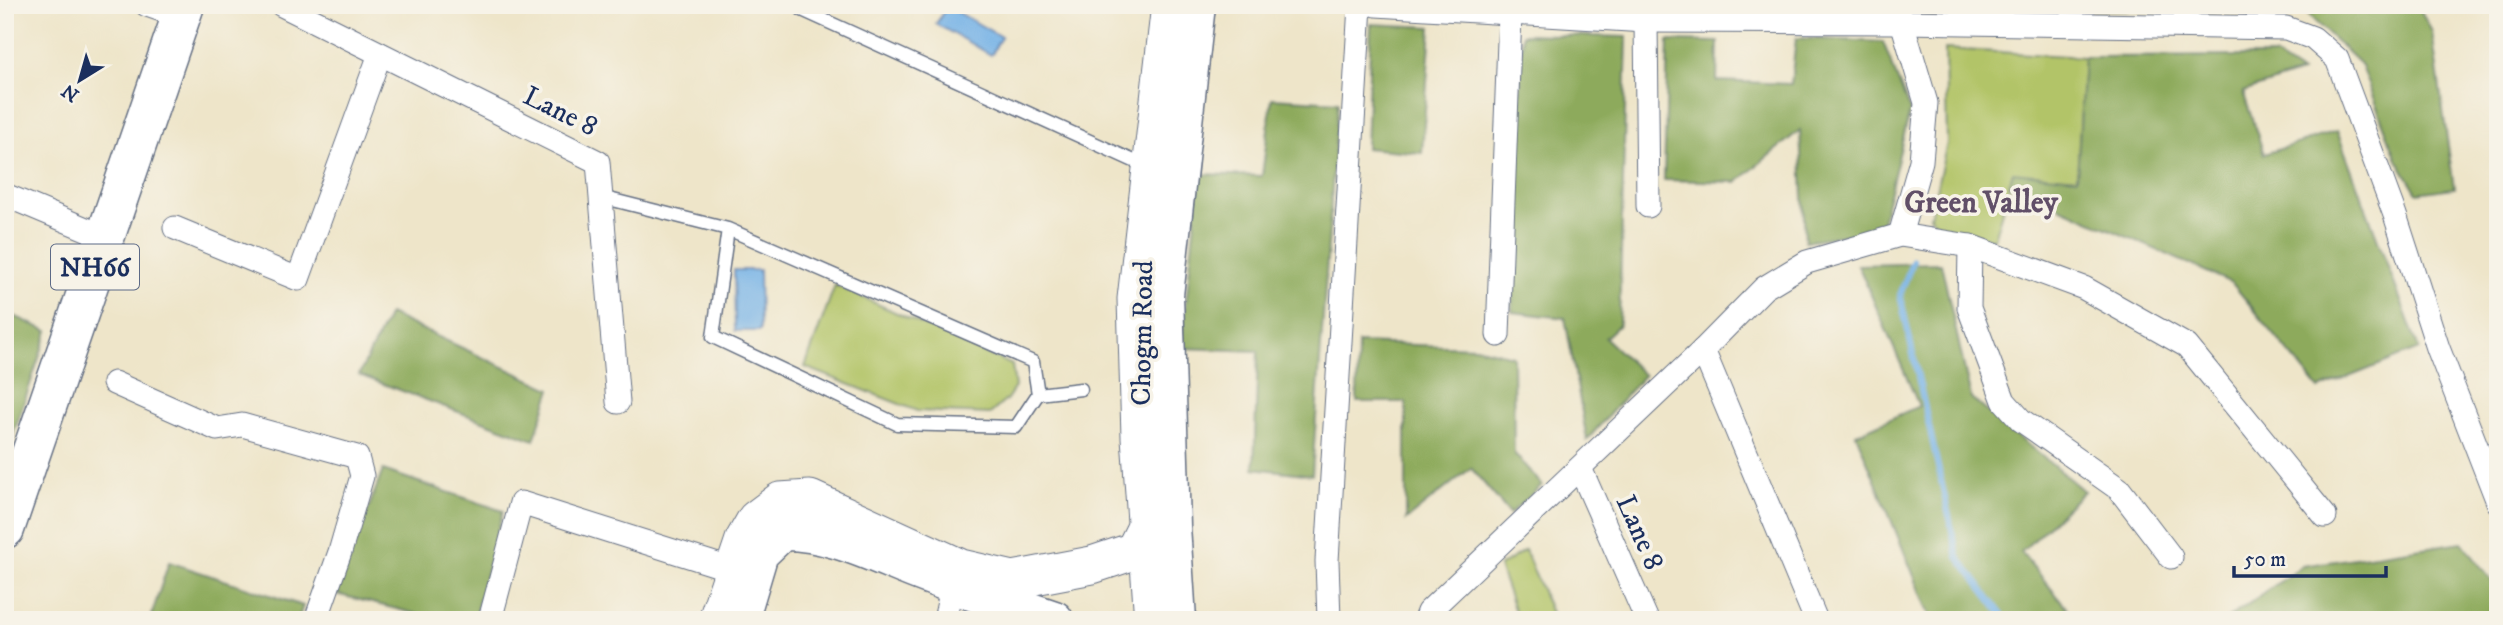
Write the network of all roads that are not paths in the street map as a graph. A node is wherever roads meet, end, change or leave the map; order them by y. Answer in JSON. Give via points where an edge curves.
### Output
{"nodes":[{"id":1,"x":282,"y":5,"type":"edge"},
{"id":2,"x":1170,"y":5,"type":"edge"},
{"id":3,"x":1196,"y":5,"type":"edge"},
{"id":4,"x":1360,"y":5,"type":"edge"},
{"id":5,"x":1376,"y":5,"type":"edge"},
{"id":6,"x":171,"y":9,"type":"edge"},
{"id":7,"x":802,"y":10,"type":"dead end"},
{"id":8,"x":1510,"y":14,"type":"junction"},
{"id":9,"x":1646,"y":21,"type":"junction"},
{"id":10,"x":1902,"y":22,"type":"junction"},
{"id":11,"x":380,"y":54,"type":"junction"},
{"id":12,"x":1151,"y":169,"type":"junction"},
{"id":13,"x":5,"y":195,"type":"edge"},
{"id":14,"x":601,"y":197,"type":"junction"},
{"id":15,"x":1648,"y":206,"type":"dead end"},
{"id":16,"x":175,"y":228,"type":"dead end"},
{"id":17,"x":727,"y":229,"type":"junction"},
{"id":18,"x":1900,"y":235,"type":"junction"},
{"id":19,"x":105,"y":237,"type":"junction"},
{"id":20,"x":1970,"y":246,"type":"junction"},
{"id":21,"x":1498,"y":335,"type":"dead end"},
{"id":22,"x":1703,"y":350,"type":"junction"},
{"id":23,"x":114,"y":383,"type":"dead end"},
{"id":24,"x":1081,"y":390,"type":"dead end"},
{"id":25,"x":1038,"y":394,"type":"junction"},
{"id":26,"x":618,"y":402,"type":"dead end"},
{"id":27,"x":1580,"y":468,"type":"junction"},
{"id":28,"x":2498,"y":502,"type":"edge"},
{"id":29,"x":2325,"y":516,"type":"dead end"},
{"id":30,"x":1147,"y":525,"type":"junction"},
{"id":31,"x":5,"y":529,"type":"edge"},
{"id":32,"x":2171,"y":557,"type":"dead end"},
{"id":33,"x":742,"y":573,"type":"junction"},
{"id":34,"x":949,"y":602,"type":"edge"},
{"id":35,"x":316,"y":620,"type":"edge"},
{"id":36,"x":490,"y":620,"type":"edge"},
{"id":37,"x":716,"y":620,"type":"edge"},
{"id":38,"x":739,"y":620,"type":"edge"},
{"id":39,"x":1054,"y":620,"type":"edge"},
{"id":40,"x":1153,"y":620,"type":"edge"},
{"id":41,"x":1177,"y":620,"type":"edge"},
{"id":42,"x":1329,"y":620,"type":"edge"},
{"id":43,"x":1425,"y":620,"type":"edge"},
{"id":44,"x":1647,"y":620,"type":"edge"},
{"id":45,"x":1816,"y":620,"type":"edge"}],
"edges":[{"from":1,"to":11,"type":"street","name":"Lane 8"},
{"from":2,"to":12,"type":"main road","name":"Chogm Road"},
{"from":3,"to":41,"type":"highway","name":"Chogm Road","via":[[1164,295]]},
{"from":4,"to":42,"type":"street","via":[[1328,547]]},
{"from":5,"to":8,"type":"street"},
{"from":6,"to":19,"type":"highway","number":"NH66"},
{"from":7,"to":12,"type":"lane"},
{"from":8,"to":9,"type":"street"},
{"from":8,"to":21,"type":"street"},
{"from":9,"to":10,"type":"street"},
{"from":9,"to":15,"type":"street"},
{"from":10,"to":18,"type":"street","via":[[1926,103],[1921,161]]},
{"from":10,"to":28,"type":"street","via":[[2287,28],[2313,38],[2337,59],[2438,348]]},
{"from":11,"to":14,"type":"street","name":"Lane 8","via":[[598,162]]},
{"from":11,"to":16,"type":"street","via":[[298,279]]},
{"from":12,"to":30,"type":"main road","name":"Chogm Road","via":[[1136,299],[1132,387]]},
{"from":13,"to":19,"type":"street"},
{"from":14,"to":17,"type":"lane"},
{"from":14,"to":26,"type":"street","name":"Lane 8"},
{"from":17,"to":25,"type":"lane","via":[[1033,362]]},
{"from":17,"to":25,"type":"lane","via":[[713,337],[897,424],[1016,427]]},
{"from":18,"to":20,"type":"street"},
{"from":18,"to":22,"type":"street","via":[[1807,262],[1764,288]]},
{"from":19,"to":31,"type":"highway","number":"NH66"},
{"from":20,"to":29,"type":"street","via":[[2084,288],[2187,346]]},
{"from":20,"to":32,"type":"street","via":[[1969,308],[2004,401],[2021,420],[2119,489]]},
{"from":22,"to":27,"type":"street"},
{"from":22,"to":45,"type":"street"},
{"from":23,"to":35,"type":"street","via":[[217,429],[242,425],[356,457],[362,477]]},
{"from":24,"to":25,"type":"lane"},
{"from":27,"to":43,"type":"street","via":[[1428,612]]},
{"from":27,"to":44,"type":"street","name":"Lane 8"},
{"from":30,"to":33,"type":"main road","via":[[1134,551],[1092,565],[1013,580],[961,568],[810,499],[780,501],[756,519],[744,540]]},
{"from":30,"to":40,"type":"main road","name":"Chogm Road"},
{"from":33,"to":34,"type":"highway","via":[[782,531],[804,531],[838,540]]},
{"from":33,"to":36,"type":"street","via":[[521,503]]},
{"from":33,"to":37,"type":"main road"},
{"from":33,"to":38,"type":"highway"},
{"from":34,"to":39,"type":"highway"}]}
